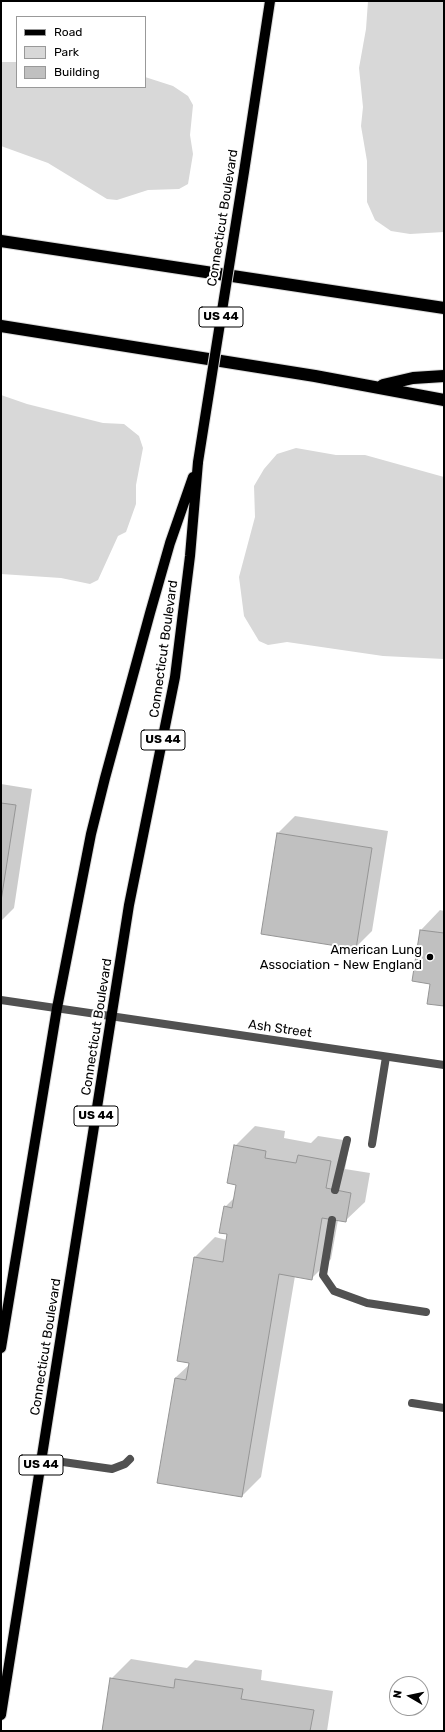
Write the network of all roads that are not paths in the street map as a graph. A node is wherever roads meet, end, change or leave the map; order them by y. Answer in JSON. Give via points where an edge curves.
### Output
{"nodes":[{"id":1,"x":270,"y":1,"type":"edge"},
{"id":2,"x":1,"y":241,"type":"edge"},
{"id":3,"x":444,"y":308,"type":"edge"},
{"id":4,"x":1,"y":326,"type":"edge"},
{"id":5,"x":444,"y":376,"type":"edge"},
{"id":6,"x":378,"y":386,"type":"junction"},
{"id":7,"x":444,"y":400,"type":"edge"},
{"id":8,"x":198,"y":462,"type":"junction"},
{"id":9,"x":1,"y":1000,"type":"edge"},
{"id":10,"x":57,"y":1008,"type":"junction"},
{"id":11,"x":112,"y":1017,"type":"junction"},
{"id":12,"x":386,"y":1057,"type":"junction"},
{"id":13,"x":444,"y":1065,"type":"edge"},
{"id":14,"x":347,"y":1140,"type":"dead end"},
{"id":15,"x":372,"y":1144,"type":"dead end"},
{"id":16,"x":336,"y":1190,"type":"dead end"},
{"id":17,"x":332,"y":1220,"type":"dead end"},
{"id":18,"x":426,"y":1312,"type":"dead end"},
{"id":19,"x":1,"y":1348,"type":"edge"},
{"id":20,"x":412,"y":1403,"type":"dead end"},
{"id":21,"x":444,"y":1408,"type":"edge"},
{"id":22,"x":42,"y":1459,"type":"junction"},
{"id":23,"x":130,"y":1459,"type":"dead end"},
{"id":24,"x":1,"y":1715,"type":"edge"}],
"edges":[{"from":1,"to":8,"type":"main road","name":"Connecticut Boulevard","number":"US 44","bridge":true},
{"from":2,"to":3,"type":"highway"},
{"from":4,"to":6,"type":"highway"},
{"from":5,"to":6,"type":"highway","via":[[413,378]]},
{"from":6,"to":7,"type":"highway"},
{"from":8,"to":10,"type":"main road","name":"Connecticut Boulevard","number":"US 44","via":[[170,544],[104,778]]},
{"from":8,"to":11,"type":"main road","name":"Connecticut Boulevard","number":"US 44","via":[[190,556],[175,677],[129,905]]},
{"from":9,"to":10,"type":"street","name":"Ash Street"},
{"from":10,"to":11,"type":"street","name":"Ash Street"},
{"from":10,"to":19,"type":"main road","name":"Connecticut Boulevard","number":"US 44"},
{"from":11,"to":12,"type":"street","name":"Ash Street"},
{"from":11,"to":22,"type":"main road","name":"Connecticut Boulevard","number":"US 44"},
{"from":12,"to":13,"type":"street","name":"Ash Street"},
{"from":12,"to":15,"type":"street"},
{"from":14,"to":16,"type":"street"},
{"from":17,"to":18,"type":"street","via":[[323,1275],[334,1291],[367,1303]]},
{"from":20,"to":21,"type":"street"},
{"from":22,"to":23,"type":"street","via":[[112,1469]]},
{"from":22,"to":24,"type":"main road","name":"Connecticut Boulevard","number":"US 44"}]}
